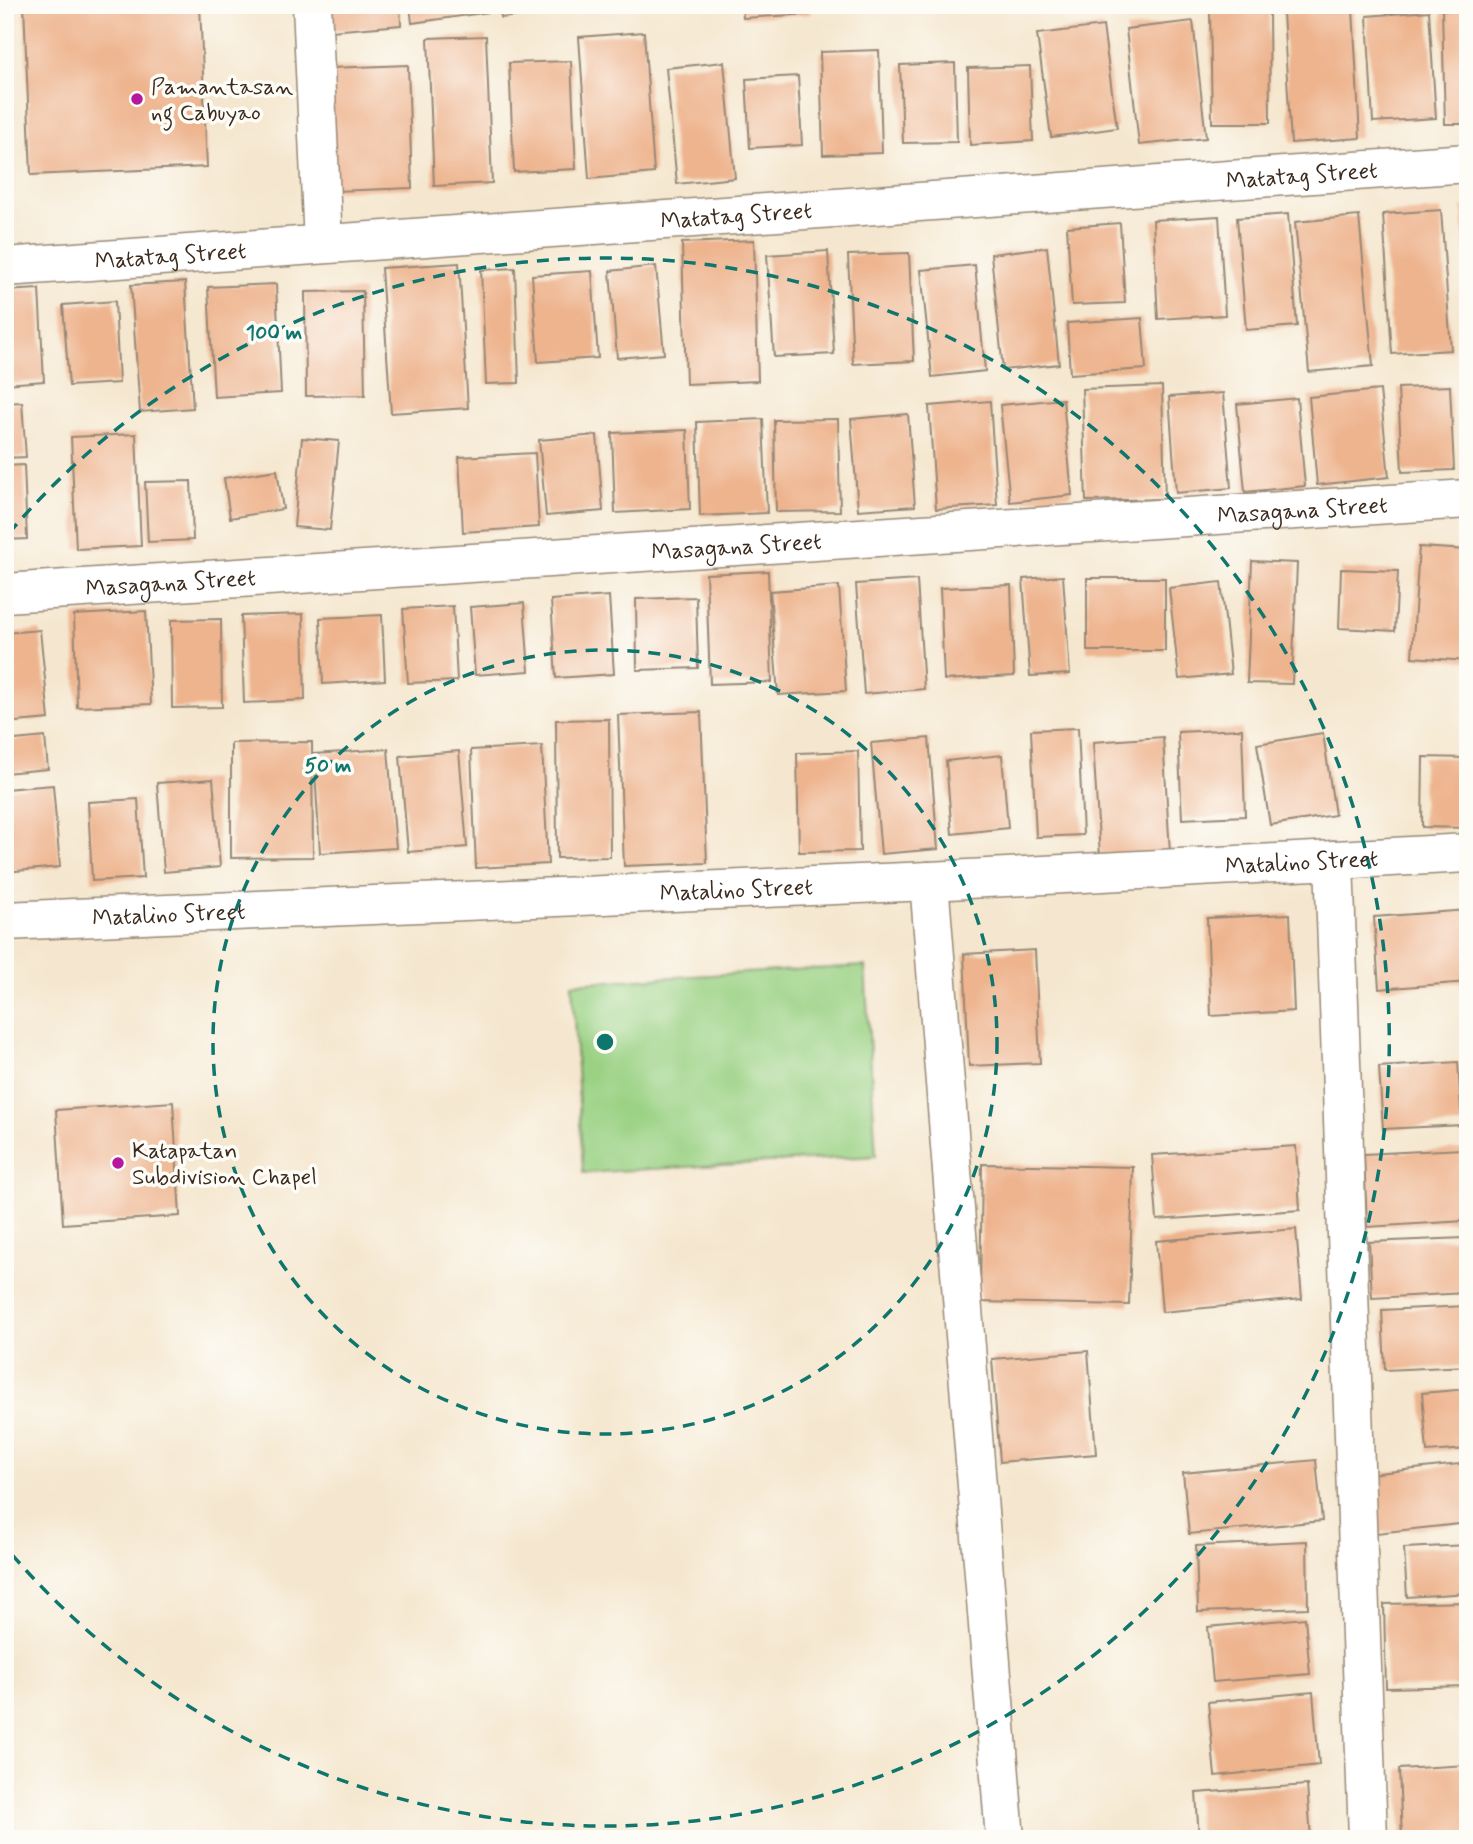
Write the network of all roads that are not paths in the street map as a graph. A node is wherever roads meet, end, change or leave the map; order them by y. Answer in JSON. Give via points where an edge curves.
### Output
{"nodes":[{"id":1,"x":312,"y":5,"type":"edge"},
{"id":2,"x":1468,"y":163,"type":"edge"},
{"id":3,"x":323,"y":244,"type":"junction"},
{"id":4,"x":5,"y":267,"type":"edge"},
{"id":5,"x":1468,"y":499,"type":"edge"},
{"id":6,"x":5,"y":593,"type":"edge"},
{"id":7,"x":1468,"y":853,"type":"edge"},
{"id":8,"x":1334,"y":860,"type":"junction"},
{"id":9,"x":929,"y":881,"type":"junction"},
{"id":10,"x":5,"y":921,"type":"edge"},
{"id":11,"x":1005,"y":1839,"type":"edge"},
{"id":12,"x":1368,"y":1839,"type":"edge"}],
"edges":[{"from":1,"to":3,"type":"street"},
{"from":2,"to":3,"type":"street","name":"Matatag Street"},
{"from":3,"to":4,"type":"street","name":"Matatag Street"},
{"from":5,"to":6,"type":"street","name":"Masagana Street"},
{"from":7,"to":8,"type":"street","name":"Matalino Street"},
{"from":8,"to":9,"type":"street","name":"Matalino Street"},
{"from":8,"to":12,"type":"street"},
{"from":9,"to":10,"type":"street","name":"Matalino Street"},
{"from":9,"to":11,"type":"street"}]}
